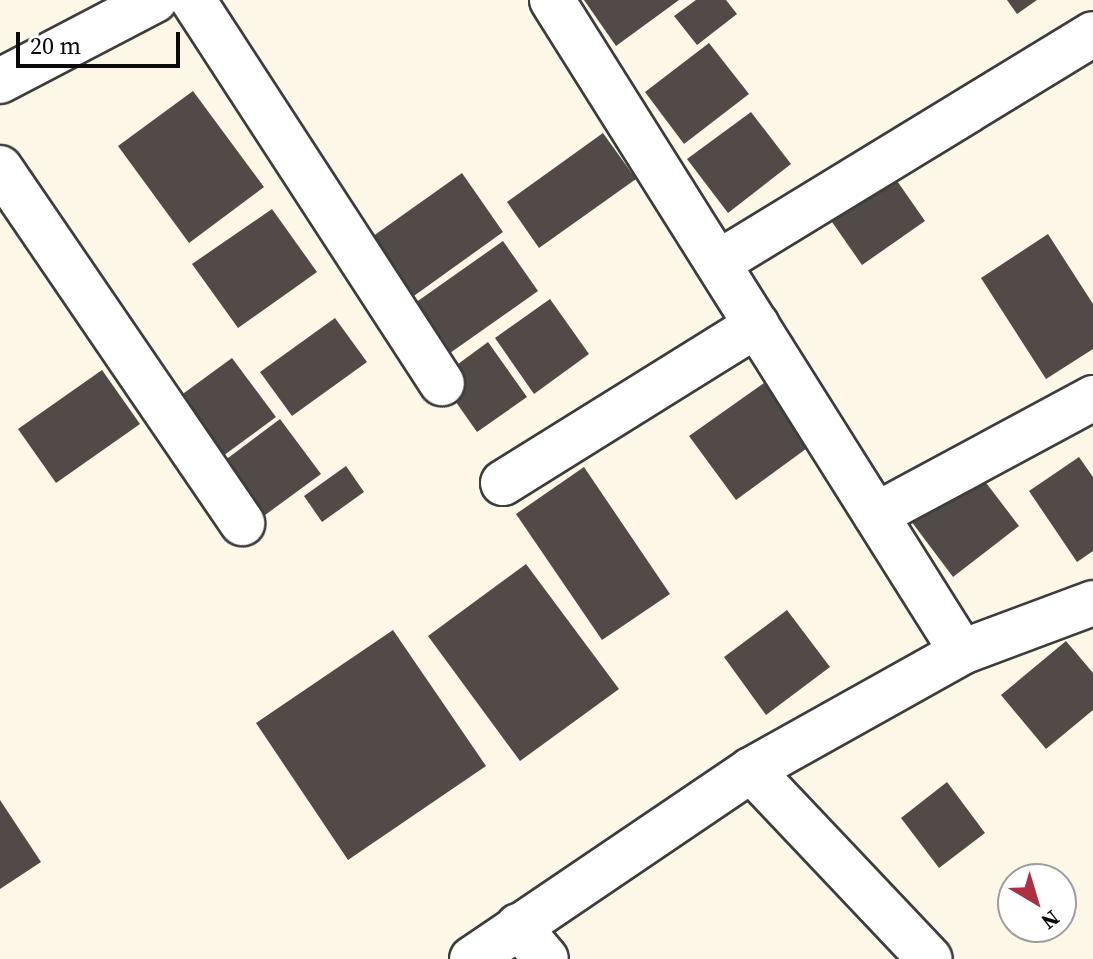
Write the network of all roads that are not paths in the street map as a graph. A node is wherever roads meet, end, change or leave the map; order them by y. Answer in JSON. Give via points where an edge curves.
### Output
{"nodes":[{"id":1,"x":155,"y":0,"type":"edge"},
{"id":2,"x":193,"y":0,"type":"edge"},
{"id":3,"x":552,"y":0,"type":"edge"},
{"id":4,"x":1093,"y":34,"type":"edge"},
{"id":5,"x":0,"y":81,"type":"edge"},
{"id":6,"x":0,"y":168,"type":"edge"},
{"id":7,"x":718,"y":263,"type":"junction"},
{"id":8,"x":757,"y":325,"type":"junction"},
{"id":9,"x":442,"y":383,"type":"dead end"},
{"id":10,"x":1093,"y":398,"type":"edge"},
{"id":11,"x":503,"y":483,"type":"dead end"},
{"id":12,"x":876,"y":515,"type":"junction"},
{"id":13,"x":242,"y":523,"type":"dead end"},
{"id":14,"x":1093,"y":603,"type":"edge"},
{"id":15,"x":962,"y":652,"type":"junction"},
{"id":16,"x":751,"y":770,"type":"junction"},
{"id":17,"x":518,"y":926,"type":"junction"},
{"id":18,"x":472,"y":959,"type":"edge"},
{"id":19,"x":546,"y":959,"type":"edge"},
{"id":20,"x":930,"y":959,"type":"edge"}],
"edges":[{"from":1,"to":5,"type":"street"},
{"from":2,"to":9,"type":"street"},
{"from":3,"to":7,"type":"street"},
{"from":4,"to":7,"type":"street"},
{"from":6,"to":13,"type":"street"},
{"from":7,"to":8,"type":"street"},
{"from":8,"to":11,"type":"street"},
{"from":8,"to":12,"type":"street"},
{"from":10,"to":12,"type":"street"},
{"from":12,"to":15,"type":"street"},
{"from":14,"to":15,"type":"street"},
{"from":15,"to":16,"type":"street"},
{"from":16,"to":17,"type":"street"},
{"from":16,"to":20,"type":"street"},
{"from":17,"to":18,"type":"street"},
{"from":17,"to":19,"type":"street"}]}
